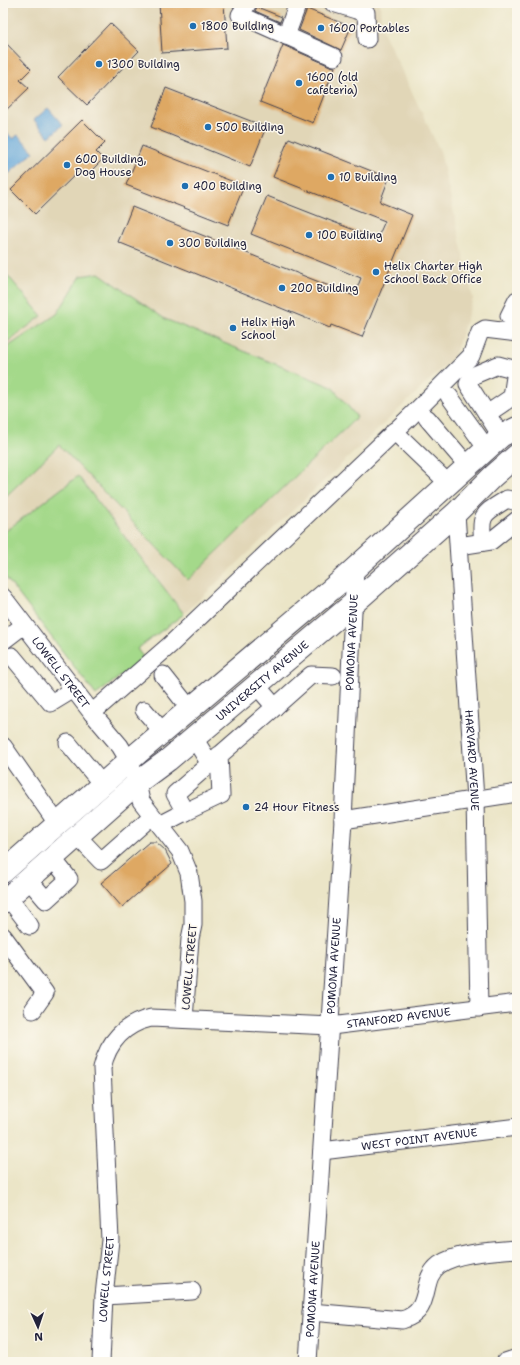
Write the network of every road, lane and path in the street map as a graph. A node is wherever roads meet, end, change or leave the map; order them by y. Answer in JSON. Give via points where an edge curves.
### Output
{"nodes":[{"id":1,"x":248,"y":3,"type":"edge"},
{"id":2,"x":298,"y":3,"type":"edge"},
{"id":3,"x":333,"y":3,"type":"edge"},
{"id":4,"x":286,"y":36,"type":"junction"},
{"id":5,"x":367,"y":39,"type":"dead end"},
{"id":6,"x":334,"y":56,"type":"dead end"},
{"id":7,"x":517,"y":300,"type":"edge"},
{"id":8,"x":509,"y":316,"type":"dead end"},
{"id":9,"x":480,"y":332,"type":"junction"},
{"id":10,"x":517,"y":333,"type":"edge"},
{"id":11,"x":517,"y":343,"type":"edge"},
{"id":12,"x":517,"y":370,"type":"edge"},
{"id":13,"x":449,"y":396,"type":"dead end"},
{"id":14,"x":487,"y":414,"type":"junction"},
{"id":15,"x":427,"y":418,"type":"dead end"},
{"id":16,"x":394,"y":432,"type":"junction"},
{"id":17,"x":502,"y":438,"type":"edge"},
{"id":18,"x":517,"y":455,"type":"edge"},
{"id":19,"x":468,"y":466,"type":"junction"},
{"id":20,"x":449,"y":484,"type":"junction"},
{"id":21,"x":517,"y":502,"type":"edge"},
{"id":22,"x":456,"y":513,"type":"junction"},
{"id":23,"x":517,"y":520,"type":"edge"},
{"id":24,"x":483,"y":542,"type":"junction"},
{"id":25,"x":459,"y":546,"type":"junction"},
{"id":26,"x":355,"y":570,"type":"junction"},
{"id":27,"x":3,"y":597,"type":"edge"},
{"id":28,"x":354,"y":603,"type":"junction"},
{"id":29,"x":24,"y":625,"type":"junction"},
{"id":30,"x":3,"y":641,"type":"edge"},
{"id":31,"x":12,"y":656,"type":"dead end"},
{"id":32,"x":163,"y":675,"type":"dead end"},
{"id":33,"x":334,"y":676,"type":"dead end"},
{"id":34,"x":256,"y":685,"type":"junction"},
{"id":35,"x":74,"y":689,"type":"junction"},
{"id":36,"x":274,"y":707,"type":"junction"},
{"id":37,"x":190,"y":709,"type":"junction"},
{"id":38,"x":144,"y":710,"type":"dead end"},
{"id":39,"x":92,"y":713,"type":"junction"},
{"id":40,"x":163,"y":732,"type":"junction"},
{"id":41,"x":194,"y":738,"type":"junction"},
{"id":42,"x":68,"y":743,"type":"dead end"},
{"id":43,"x":3,"y":746,"type":"edge"},
{"id":44,"x":214,"y":760,"type":"junction"},
{"id":45,"x":129,"y":761,"type":"junction"},
{"id":46,"x":138,"y":783,"type":"junction"},
{"id":47,"x":102,"y":784,"type":"junction"},
{"id":48,"x":517,"y":793,"type":"edge"},
{"id":49,"x":475,"y":799,"type":"junction"},
{"id":50,"x":185,"y":812,"type":"junction"},
{"id":51,"x":156,"y":820,"type":"junction"},
{"id":52,"x":343,"y":820,"type":"junction"},
{"id":53,"x":57,"y":822,"type":"junction"},
{"id":54,"x":78,"y":837,"type":"junction"},
{"id":55,"x":3,"y":872,"type":"edge"},
{"id":56,"x":6,"y":900,"type":"edge"},
{"id":57,"x":30,"y":926,"type":"dead end"},
{"id":58,"x":3,"y":936,"type":"edge"},
{"id":59,"x":517,"y":1004,"type":"edge"},
{"id":60,"x":479,"y":1008,"type":"junction"},
{"id":61,"x":32,"y":1010,"type":"dead end"},
{"id":62,"x":184,"y":1019,"type":"junction"},
{"id":63,"x":331,"y":1026,"type":"junction"},
{"id":64,"x":517,"y":1127,"type":"edge"},
{"id":65,"x":322,"y":1151,"type":"junction"},
{"id":66,"x":517,"y":1249,"type":"edge"},
{"id":67,"x":192,"y":1291,"type":"dead end"},
{"id":68,"x":104,"y":1296,"type":"junction"},
{"id":69,"x":311,"y":1312,"type":"junction"},
{"id":70,"x":517,"y":1358,"type":"edge"},
{"id":71,"x":102,"y":1362,"type":"edge"},
{"id":72,"x":308,"y":1362,"type":"edge"},
{"id":73,"x":505,"y":1362,"type":"edge"}],
"edges":[{"from":1,"to":4,"type":"street","via":[[240,15]]},
{"from":2,"to":4,"type":"street"},
{"from":3,"to":5,"type":"street","via":[[366,14]]},
{"from":4,"to":6,"type":"street"},
{"from":7,"to":8,"type":"street"},
{"from":9,"to":10,"type":"street","via":[[485,329]]},
{"from":9,"to":11,"type":"street","via":[[491,340]]},
{"from":9,"to":16,"type":"street","via":[[471,356]]},
{"from":12,"to":14,"type":"street","via":[[512,397]]},
{"from":12,"to":14,"type":"street","via":[[498,365],[472,376],[468,384]]},
{"from":13,"to":17,"type":"street"},
{"from":14,"to":17,"type":"street"},
{"from":15,"to":19,"type":"street"},
{"from":16,"to":20,"type":"street"},
{"from":16,"to":39,"type":"street","via":[[170,645]]},
{"from":17,"to":19,"type":"main road"},
{"from":18,"to":22,"type":"main road","name":"UNIVERSITY AVENUE"},
{"from":19,"to":20,"type":"main road"},
{"from":20,"to":26,"type":"main road"},
{"from":21,"to":24,"type":"street","via":[[507,498],[484,514],[481,525]]},
{"from":22,"to":25,"type":"street","name":"HARVARD AVENUE"},
{"from":22,"to":28,"type":"main road","name":"UNIVERSITY AVENUE"},
{"from":23,"to":24,"type":"street","via":[[491,541]]},
{"from":24,"to":25,"type":"street"},
{"from":25,"to":49,"type":"street","name":"HARVARD AVENUE"},
{"from":26,"to":28,"type":"street","name":"POMONA AVENUE"},
{"from":26,"to":37,"type":"main road"},
{"from":27,"to":29,"type":"street","name":"LOWELL STREET"},
{"from":28,"to":34,"type":"main road","name":"UNIVERSITY AVENUE"},
{"from":28,"to":52,"type":"street","name":"POMONA AVENUE"},
{"from":29,"to":30,"type":"street"},
{"from":29,"to":35,"type":"street","name":"LOWELL STREET"},
{"from":31,"to":35,"type":"street","via":[[51,703]]},
{"from":32,"to":37,"type":"street"},
{"from":33,"to":36,"type":"street","via":[[310,675]]},
{"from":34,"to":36,"type":"street"},
{"from":34,"to":41,"type":"main road","name":"UNIVERSITY AVENUE"},
{"from":35,"to":39,"type":"street","name":"LOWELL STREET"},
{"from":36,"to":44,"type":"street"},
{"from":37,"to":40,"type":"main road"},
{"from":38,"to":40,"type":"street"},
{"from":39,"to":45,"type":"street","name":"LOWELL STREET","via":[[120,746]]},
{"from":40,"to":45,"type":"main road"},
{"from":41,"to":44,"type":"street"},
{"from":41,"to":46,"type":"main road","name":"UNIVERSITY AVENUE"},
{"from":42,"to":47,"type":"street"},
{"from":43,"to":53,"type":"street"},
{"from":44,"to":50,"type":"street","via":[[176,794]]},
{"from":44,"to":50,"type":"street","via":[[221,795]]},
{"from":45,"to":46,"type":"street","name":"LOWELL STREET"},
{"from":45,"to":47,"type":"main road"},
{"from":46,"to":51,"type":"street","name":"LOWELL STREET","via":[[141,801]]},
{"from":46,"to":54,"type":"main road","name":"UNIVERSITY AVENUE"},
{"from":47,"to":53,"type":"main road"},
{"from":48,"to":49,"type":"street"},
{"from":49,"to":52,"type":"street"},
{"from":49,"to":60,"type":"street","name":"HARVARD AVENUE"},
{"from":50,"to":51,"type":"street"},
{"from":51,"to":54,"type":"street","via":[[101,861]]},
{"from":51,"to":62,"type":"street","name":"LOWELL STREET","via":[[180,851],[189,873],[193,901]]},
{"from":52,"to":63,"type":"street","name":"POMONA AVENUE"},
{"from":53,"to":55,"type":"main road"},
{"from":54,"to":56,"type":"main road","name":"UNIVERSITY AVENUE"},
{"from":56,"to":57,"type":"street"},
{"from":58,"to":61,"type":"street","via":[[45,993]]},
{"from":59,"to":60,"type":"street","name":"STANFORD AVENUE"},
{"from":60,"to":63,"type":"street","name":"STANFORD AVENUE"},
{"from":62,"to":63,"type":"street","name":"STANFORD AVENUE"},
{"from":62,"to":68,"type":"street","name":"LOWELL STREET","via":[[151,1018],[136,1022],[117,1036],[104,1060],[102,1081],[110,1240]]},
{"from":63,"to":65,"type":"street","name":"POMONA AVENUE"},
{"from":64,"to":65,"type":"street","name":"WEST POINT AVENUE"},
{"from":65,"to":69,"type":"street","name":"POMONA AVENUE"},
{"from":66,"to":69,"type":"street","via":[[455,1257],[439,1265],[430,1276],[425,1298],[419,1310],[409,1318],[402,1320]]},
{"from":67,"to":68,"type":"street"},
{"from":68,"to":71,"type":"street","name":"LOWELL STREET"},
{"from":69,"to":72,"type":"street","name":"POMONA AVENUE"},
{"from":70,"to":73,"type":"street"}]}
